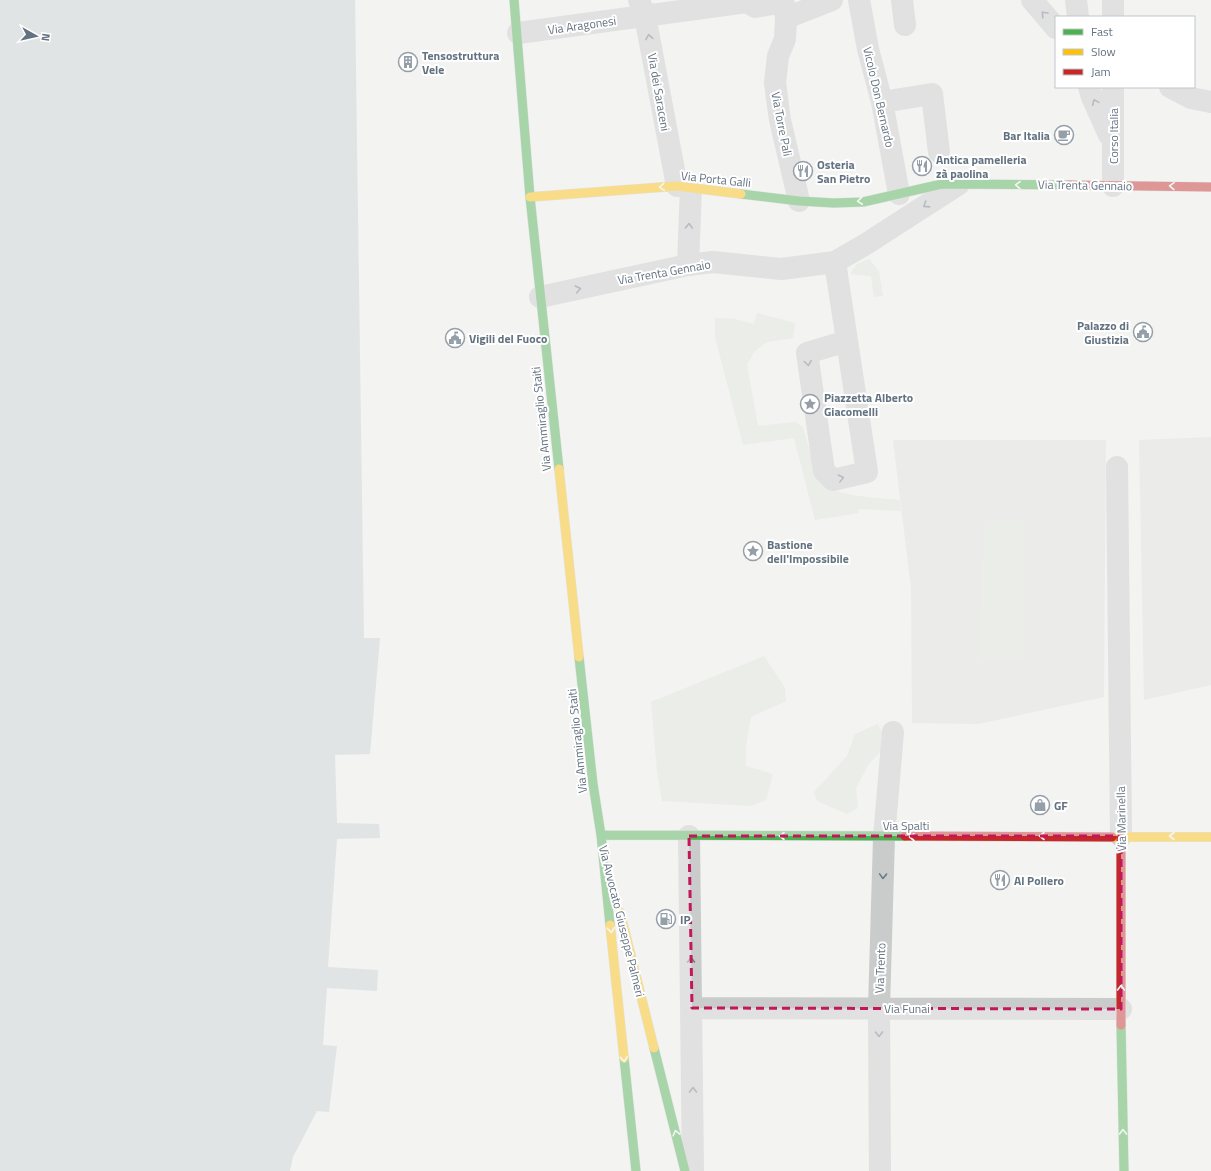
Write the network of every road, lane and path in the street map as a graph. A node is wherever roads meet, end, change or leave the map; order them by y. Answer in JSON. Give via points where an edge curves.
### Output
{"nodes":[{"id":1,"x":514,"y":0,"type":"edge"},
{"id":2,"x":832,"y":0,"type":"edge"},
{"id":3,"x":859,"y":0,"type":"edge"},
{"id":4,"x":902,"y":0,"type":"edge"},
{"id":5,"x":1032,"y":0,"type":"edge"},
{"id":6,"x":1076,"y":0,"type":"edge"},
{"id":7,"x":1113,"y":0,"type":"edge"},
{"id":8,"x":784,"y":7,"type":"edge"},
{"id":9,"x":642,"y":8,"type":"edge"},
{"id":10,"x":1078,"y":16,"type":"edge"},
{"id":11,"x":1113,"y":16,"type":"edge"},
{"id":12,"x":905,"y":25,"type":"dead end"},
{"id":13,"x":1055,"y":27,"type":"edge"},
{"id":14,"x":518,"y":33,"type":"junction"},
{"id":15,"x":1089,"y":88,"type":"edge"},
{"id":16,"x":1113,"y":88,"type":"edge"},
{"id":17,"x":1172,"y":88,"type":"edge"},
{"id":18,"x":882,"y":102,"type":"junction"},
{"id":19,"x":1211,"y":102,"type":"edge"},
{"id":20,"x":1113,"y":143,"type":"junction"},
{"id":21,"x":939,"y":152,"type":"dead end"},
{"id":22,"x":959,"y":184,"type":"junction"},
{"id":23,"x":684,"y":186,"type":"junction"},
{"id":24,"x":1113,"y":186,"type":"junction"},
{"id":25,"x":1211,"y":187,"type":"edge"},
{"id":26,"x":899,"y":194,"type":"junction"},
{"id":27,"x":530,"y":197,"type":"junction"},
{"id":28,"x":799,"y":201,"type":"junction"},
{"id":29,"x":835,"y":262,"type":"junction"},
{"id":30,"x":688,"y":266,"type":"junction"},
{"id":31,"x":540,"y":297,"type":"junction"},
{"id":32,"x":848,"y":341,"type":"junction"},
{"id":33,"x":1116,"y":467,"type":"dead end"},
{"id":34,"x":893,"y":732,"type":"dead end"},
{"id":35,"x":601,"y":835,"type":"junction"},
{"id":36,"x":689,"y":836,"type":"junction"},
{"id":37,"x":1121,"y":836,"type":"junction"},
{"id":38,"x":884,"y":837,"type":"junction"},
{"id":39,"x":1211,"y":837,"type":"edge"},
{"id":40,"x":692,"y":1008,"type":"junction"},
{"id":41,"x":879,"y":1008,"type":"junction"},
{"id":42,"x":1121,"y":1009,"type":"junction"},
{"id":43,"x":636,"y":1171,"type":"edge"},
{"id":44,"x":685,"y":1171,"type":"edge"},
{"id":45,"x":694,"y":1171,"type":"edge"},
{"id":46,"x":880,"y":1171,"type":"edge"},
{"id":47,"x":1124,"y":1171,"type":"edge"}],
"edges":[{"from":1,"to":14,"type":"street","name":"Via Ammiraglio Staiti"},
{"from":2,"to":8,"type":"street","name":"Via Aragonesi"},
{"from":3,"to":18,"type":"street","name":"Vicolo Don Bernardo"},
{"from":4,"to":12,"type":"street"},
{"from":13,"to":5,"type":"street","one_way":true},
{"from":6,"to":10,"type":"street"},
{"from":7,"to":11,"type":"street"},
{"from":8,"to":9,"type":"street","name":"Via Aragonesi","via":[[755,7],[747,2]]},
{"from":8,"to":28,"type":"street","name":"Via Torre Pali","via":[[785,38],[778,56],[775,83],[780,120]]},
{"from":9,"to":14,"type":"street","name":"Via Aragonesi"},
{"from":23,"to":9,"type":"street","name":"Via dei Saraceni","one_way":true},
{"from":14,"to":27,"type":"street","name":"Via Ammiraglio Staiti"},
{"from":20,"to":15,"type":"street","one_way":true},
{"from":16,"to":20,"type":"street","name":"Corso Italia"},
{"from":17,"to":19,"type":"street","via":[[1191,98]]},
{"from":18,"to":21,"type":"street","via":[[932,94]]},
{"from":18,"to":26,"type":"street","name":"Vicolo Don Bernardo"},
{"from":20,"to":24,"type":"street","name":"Corso Italia"},
{"from":24,"to":22,"type":"street","name":"Via Trenta Gennaio","one_way":true},
{"from":22,"to":26,"type":"street","name":"Via Trenta Gennaio","via":[[942,184]]},
{"from":22,"to":29,"type":"street","name":"Via Trenta Gennaio","one_way":true},
{"from":23,"to":27,"type":"street","name":"Via Porta Galli","one_way":true},
{"from":23,"to":28,"type":"street","name":"Via Porta Galli"},
{"from":30,"to":23,"type":"street","name":"Via dei Saraceni","one_way":true},
{"from":25,"to":24,"type":"street","name":"Via Trenta Gennaio","one_way":true},
{"from":26,"to":28,"type":"street","name":"Via Porta Galli","one_way":true,"via":[[863,202]]},
{"from":27,"to":31,"type":"street","name":"Via Ammiraglio Staiti"},
{"from":29,"to":30,"type":"street","name":"Via Trenta Gennaio","via":[[781,270],[713,262]]},
{"from":29,"to":32,"type":"street"},
{"from":31,"to":30,"type":"street","name":"Via Trenta Gennaio","one_way":true},
{"from":31,"to":35,"type":"street","name":"Via Ammiraglio Staiti","via":[[592,776]]},
{"from":32,"to":32,"type":"street","one_way":true,"via":[[806,353],[824,471],[833,480],[867,472]]},
{"from":33,"to":37,"type":"street","name":"Via Marinella"},
{"from":34,"to":38,"type":"street","name":"Via Trento"},
{"from":35,"to":36,"type":"street","name":"Via Spalti"},
{"from":35,"to":43,"type":"street","name":"Via Avvocato Giuseppe Palmeri","one_way":true},
{"from":44,"to":35,"type":"street","name":"Via Avvocato Giuseppe Palmeri","one_way":true},
{"from":38,"to":36,"type":"street","name":"Via Spalti","one_way":true},
{"from":40,"to":36,"type":"street","one_way":true},
{"from":37,"to":38,"type":"street","name":"Via Spalti","one_way":true},
{"from":39,"to":37,"type":"street","name":"Via Spalti","one_way":true},
{"from":42,"to":37,"type":"street","name":"Via Marinella","one_way":true},
{"from":38,"to":41,"type":"street","name":"Via Trento","one_way":true},
{"from":40,"to":41,"type":"street","name":"Via Funai"},
{"from":45,"to":40,"type":"street","one_way":true},
{"from":41,"to":42,"type":"street","name":"Via Funai"},
{"from":41,"to":46,"type":"street","name":"Via Trento","one_way":true},
{"from":47,"to":42,"type":"street","name":"Via Marinella","one_way":true}]}
